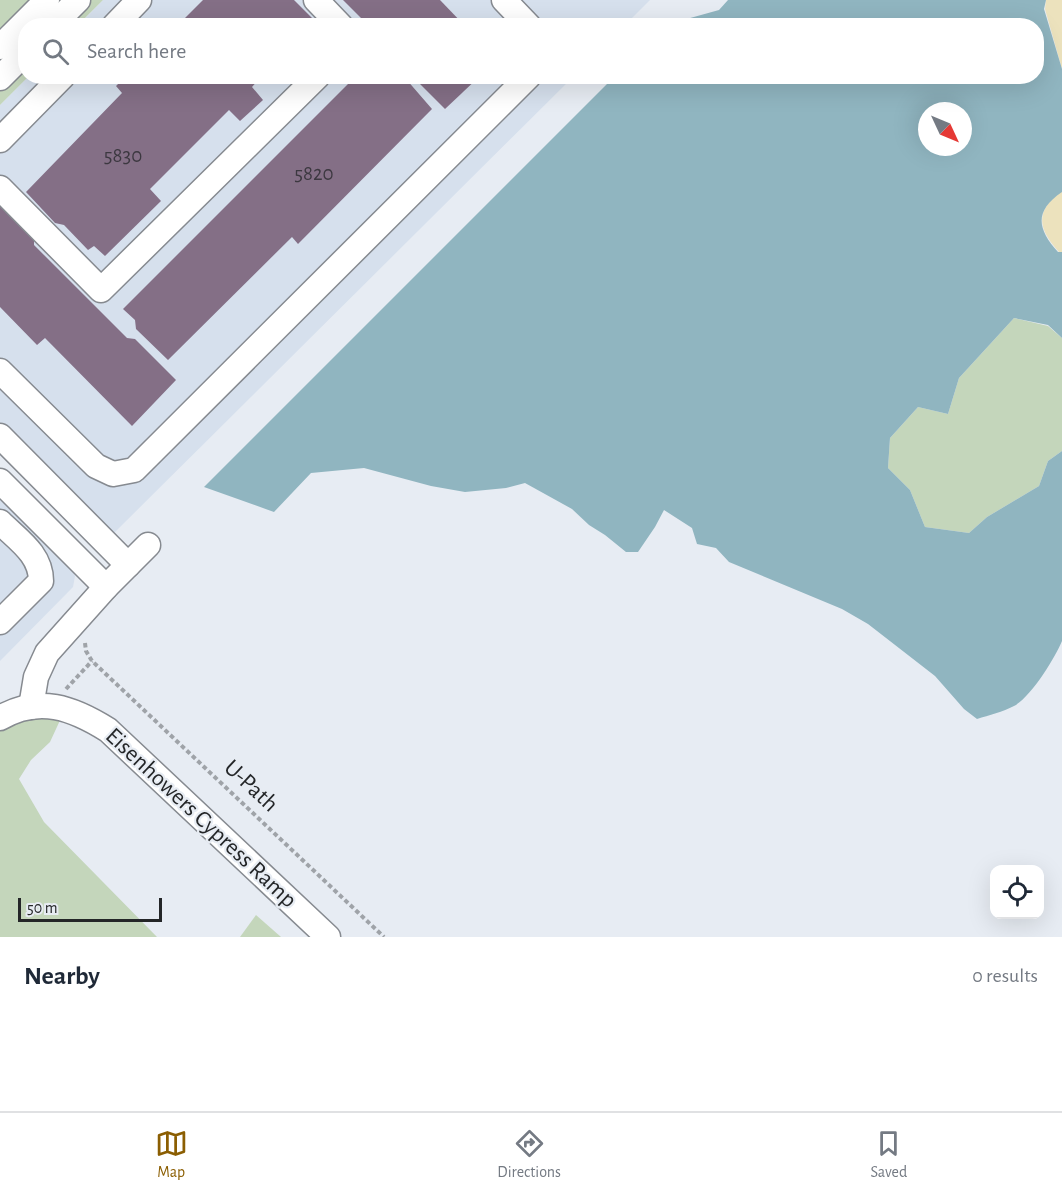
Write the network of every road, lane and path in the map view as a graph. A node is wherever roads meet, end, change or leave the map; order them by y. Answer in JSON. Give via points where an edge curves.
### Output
{"nodes":[{"id":1,"x":47,"y":0,"type":"edge"},
{"id":2,"x":78,"y":0,"type":"edge"},
{"id":3,"x":139,"y":0,"type":"edge"},
{"id":4,"x":316,"y":0,"type":"edge"},
{"id":5,"x":504,"y":0,"type":"edge"},
{"id":6,"x":29,"y":18,"type":"edge"},
{"id":7,"x":60,"y":18,"type":"edge"},
{"id":8,"x":122,"y":18,"type":"edge"},
{"id":9,"x":333,"y":18,"type":"edge"},
{"id":10,"x":522,"y":18,"type":"edge"},
{"id":11,"x":18,"y":29,"type":"edge"},
{"id":12,"x":0,"y":47,"type":"edge"},
{"id":13,"x":18,"y":60,"type":"edge"},
{"id":14,"x":0,"y":78,"type":"edge"},
{"id":15,"x":55,"y":84,"type":"edge"},
{"id":16,"x":310,"y":84,"type":"edge"},
{"id":17,"x":521,"y":84,"type":"edge"},
{"id":18,"x":0,"y":140,"type":"edge"},
{"id":19,"x":0,"y":188,"type":"edge"},
{"id":20,"x":1,"y":375,"type":"edge"},
{"id":21,"x":0,"y":436,"type":"edge"},
{"id":22,"x":0,"y":481,"type":"edge"},
{"id":23,"x":0,"y":522,"type":"edge"},
{"id":24,"x":148,"y":545,"type":"dead end"},
{"id":25,"x":128,"y":565,"type":"junction"},
{"id":26,"x":106,"y":587,"type":"junction"},
{"id":27,"x":0,"y":622,"type":"edge"},
{"id":28,"x":63,"y":693,"type":"dead end"},
{"id":29,"x":31,"y":707,"type":"junction"},
{"id":30,"x":0,"y":718,"type":"edge"},
{"id":31,"x":328,"y":937,"type":"edge"},
{"id":32,"x":384,"y":937,"type":"edge"}],
"edges":[{"from":1,"to":6,"type":"street"},
{"from":2,"to":7,"type":"street"},
{"from":3,"to":8,"type":"street"},
{"from":4,"to":9,"type":"street"},
{"from":5,"to":10,"type":"street"},
{"from":11,"to":12,"type":"street"},
{"from":13,"to":14,"type":"street"},
{"from":15,"to":18,"type":"street"},
{"from":16,"to":19,"type":"street","via":[[101,290]]},
{"from":17,"to":20,"type":"street","via":[[134,470],[113,474],[96,466]]},
{"from":21,"to":25,"type":"street"},
{"from":22,"to":26,"type":"street"},
{"from":23,"to":27,"type":"street","via":[[37,559],[41,581]]},
{"from":24,"to":25,"type":"street"},
{"from":25,"to":26,"type":"street"},
{"from":26,"to":29,"type":"street","via":[[47,653],[36,677]]},
{"from":28,"to":32,"type":"path","name":"U-Path","via":[[92,661]]},
{"from":29,"to":30,"type":"street","name":"Eisenhowers Cypress Ramp"},
{"from":29,"to":31,"type":"street","name":"Eisenhowers Cypress Ramp","via":[[62,706],[108,730]]}]}
